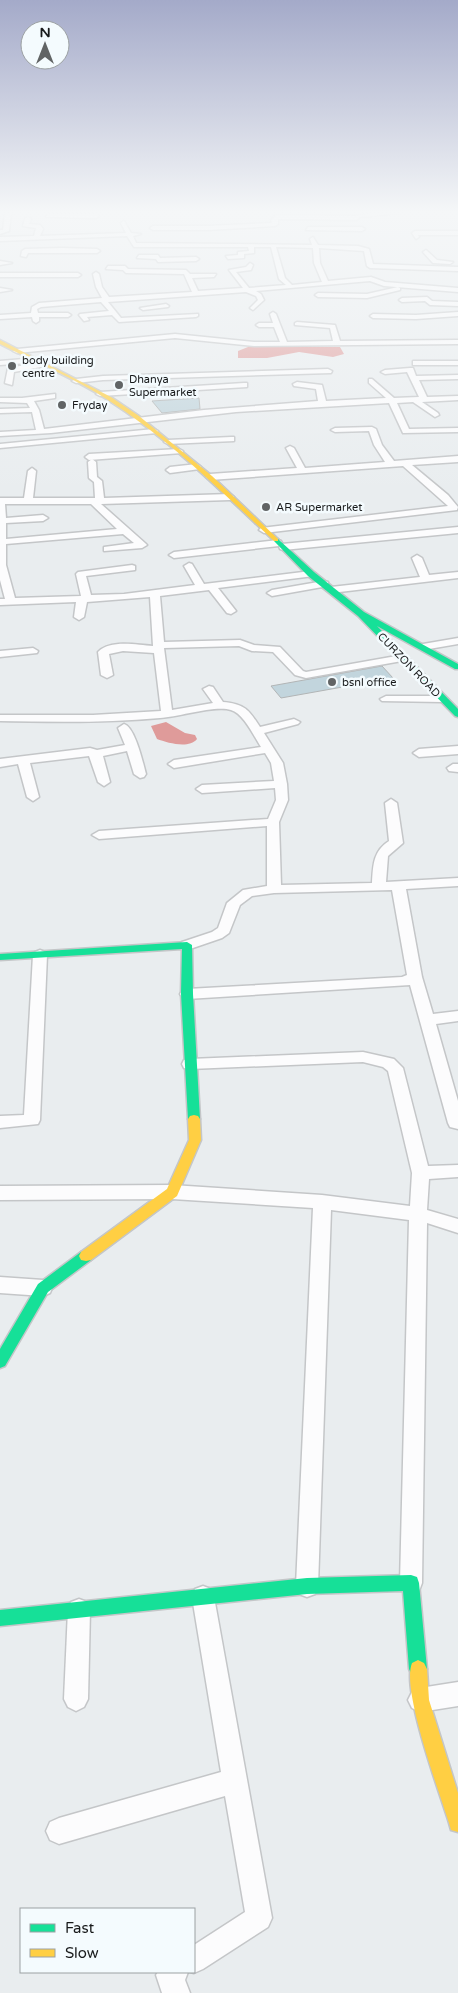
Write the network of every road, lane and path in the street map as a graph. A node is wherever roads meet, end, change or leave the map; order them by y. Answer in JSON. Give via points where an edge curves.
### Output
{"nodes":[{"id":1,"x":36,"y":306,"type":"edge"},
{"id":2,"x":108,"y":306,"type":"edge"},
{"id":3,"x":163,"y":306,"type":"edge"},
{"id":4,"x":164,"y":306,"type":"edge"},
{"id":5,"x":169,"y":306,"type":"edge"},
{"id":6,"x":112,"y":313,"type":"junction"},
{"id":7,"x":150,"y":314,"type":"dead end"},
{"id":8,"x":273,"y":314,"type":"dead end"},
{"id":9,"x":458,"y":314,"type":"edge"},
{"id":10,"x":5,"y":315,"type":"edge"},
{"id":11,"x":68,"y":315,"type":"dead end"},
{"id":12,"x":196,"y":315,"type":"dead end"},
{"id":13,"x":373,"y":316,"type":"dead end"},
{"id":14,"x":36,"y":318,"type":"junction"},
{"id":15,"x":86,"y":320,"type":"dead end"},
{"id":16,"x":297,"y":324,"type":"dead end"},
{"id":17,"x":258,"y":325,"type":"dead end"},
{"id":18,"x":277,"y":325,"type":"junction"},
{"id":19,"x":231,"y":332,"type":"dead end"},
{"id":20,"x":416,"y":333,"type":"dead end"},
{"id":21,"x":319,"y":336,"type":"dead end"},
{"id":22,"x":137,"y":339,"type":"junction"},
{"id":23,"x":210,"y":339,"type":"junction"},
{"id":24,"x":230,"y":341,"type":"junction"},
{"id":25,"x":111,"y":342,"type":"junction"},
{"id":26,"x":454,"y":342,"type":"edge"},
{"id":27,"x":404,"y":343,"type":"junction"},
{"id":28,"x":418,"y":343,"type":"junction"},
{"id":29,"x":284,"y":344,"type":"junction"},
{"id":30,"x":318,"y":344,"type":"junction"},
{"id":31,"x":341,"y":344,"type":"junction"},
{"id":32,"x":6,"y":346,"type":"edge"},
{"id":33,"x":195,"y":346,"type":"dead end"},
{"id":34,"x":144,"y":348,"type":"dead end"},
{"id":35,"x":116,"y":350,"type":"dead end"},
{"id":36,"x":454,"y":350,"type":"dead end"},
{"id":37,"x":406,"y":352,"type":"dead end"},
{"id":38,"x":350,"y":354,"type":"dead end"},
{"id":39,"x":38,"y":362,"type":"junction"},
{"id":40,"x":0,"y":363,"type":"edge"},
{"id":41,"x":416,"y":363,"type":"dead end"},
{"id":42,"x":458,"y":363,"type":"edge"},
{"id":43,"x":328,"y":371,"type":"dead end"},
{"id":44,"x":385,"y":372,"type":"dead end"},
{"id":45,"x":442,"y":377,"type":"junction"},
{"id":46,"x":458,"y":377,"type":"edge"},
{"id":47,"x":414,"y":378,"type":"junction"},
{"id":48,"x":76,"y":381,"type":"junction"},
{"id":49,"x":372,"y":381,"type":"dead end"},
{"id":50,"x":9,"y":383,"type":"dead end"},
{"id":51,"x":297,"y":384,"type":"dead end"},
{"id":52,"x":244,"y":385,"type":"dead end"},
{"id":53,"x":449,"y":385,"type":"dead end"},
{"id":54,"x":100,"y":394,"type":"junction"},
{"id":55,"x":52,"y":396,"type":"dead end"},
{"id":56,"x":458,"y":398,"type":"edge"},
{"id":57,"x":424,"y":399,"type":"junction"},
{"id":58,"x":0,"y":400,"type":"edge"},
{"id":59,"x":25,"y":400,"type":"junction"},
{"id":60,"x":392,"y":400,"type":"junction"},
{"id":61,"x":414,"y":400,"type":"junction"},
{"id":62,"x":323,"y":404,"type":"junction"},
{"id":63,"x":35,"y":410,"type":"junction"},
{"id":64,"x":0,"y":411,"type":"edge"},
{"id":65,"x":435,"y":416,"type":"dead end"},
{"id":66,"x":140,"y":420,"type":"junction"},
{"id":67,"x":335,"y":430,"type":"dead end"},
{"id":68,"x":458,"y":430,"type":"edge"},
{"id":69,"x":40,"y":431,"type":"junction"},
{"id":70,"x":154,"y":431,"type":"junction"},
{"id":71,"x":15,"y":433,"type":"junction"},
{"id":72,"x":0,"y":434,"type":"edge"},
{"id":73,"x":231,"y":439,"type":"dead end"},
{"id":74,"x":168,"y":442,"type":"junction"},
{"id":75,"x":16,"y":445,"type":"junction"},
{"id":76,"x":0,"y":446,"type":"edge"},
{"id":77,"x":290,"y":448,"type":"dead end"},
{"id":78,"x":179,"y":451,"type":"junction"},
{"id":79,"x":458,"y":459,"type":"edge"},
{"id":80,"x":406,"y":464,"type":"junction"},
{"id":81,"x":392,"y":465,"type":"junction"},
{"id":82,"x":197,"y":467,"type":"junction"},
{"id":83,"x":170,"y":470,"type":"dead end"},
{"id":84,"x":302,"y":470,"type":"junction"},
{"id":85,"x":32,"y":471,"type":"dead end"},
{"id":86,"x":210,"y":478,"type":"junction"},
{"id":87,"x":230,"y":497,"type":"junction"},
{"id":88,"x":0,"y":501,"type":"edge"},
{"id":89,"x":28,"y":501,"type":"junction"},
{"id":90,"x":97,"y":501,"type":"junction"},
{"id":91,"x":456,"y":508,"type":"edge"},
{"id":92,"x":43,"y":518,"type":"dead end"},
{"id":93,"x":112,"y":520,"type":"junction"},
{"id":94,"x":2,"y":521,"type":"junction"},
{"id":95,"x":88,"y":524,"type":"dead end"},
{"id":96,"x":264,"y":530,"type":"junction"},
{"id":97,"x":458,"y":530,"type":"edge"},
{"id":98,"x":124,"y":531,"type":"junction"},
{"id":99,"x":0,"y":542,"type":"edge"},
{"id":100,"x":280,"y":545,"type":"junction"},
{"id":101,"x":107,"y":549,"type":"dead end"},
{"id":102,"x":174,"y":555,"type":"dead end"},
{"id":103,"x":416,"y":558,"type":"dead end"},
{"id":104,"x":0,"y":560,"type":"edge"},
{"id":105,"x":189,"y":566,"type":"dead end"},
{"id":106,"x":132,"y":568,"type":"dead end"},
{"id":107,"x":311,"y":574,"type":"junction"},
{"id":108,"x":458,"y":575,"type":"edge"},
{"id":109,"x":426,"y":579,"type":"junction"},
{"id":110,"x":212,"y":587,"type":"junction"},
{"id":111,"x":328,"y":587,"type":"junction"},
{"id":112,"x":201,"y":588,"type":"junction"},
{"id":113,"x":272,"y":593,"type":"dead end"},
{"id":114,"x":155,"y":594,"type":"junction"},
{"id":115,"x":85,"y":599,"type":"junction"},
{"id":116,"x":5,"y":602,"type":"edge"},
{"id":117,"x":231,"y":612,"type":"dead end"},
{"id":118,"x":361,"y":614,"type":"junction"},
{"id":119,"x":79,"y":617,"type":"dead end"},
{"id":120,"x":458,"y":641,"type":"edge"},
{"id":121,"x":422,"y":647,"type":"junction"},
{"id":122,"x":159,"y":648,"type":"junction"},
{"id":123,"x":33,"y":651,"type":"dead end"},
{"id":124,"x":0,"y":654,"type":"edge"},
{"id":125,"x":402,"y":658,"type":"junction"},
{"id":126,"x":458,"y":667,"type":"edge"},
{"id":127,"x":107,"y":675,"type":"dead end"},
{"id":128,"x":209,"y":689,"type":"dead end"},
{"id":129,"x":442,"y":698,"type":"junction"},
{"id":130,"x":386,"y":699,"type":"dead end"},
{"id":131,"x":219,"y":704,"type":"junction"},
{"id":132,"x":166,"y":714,"type":"junction"},
{"id":133,"x":458,"y":714,"type":"edge"},
{"id":134,"x":0,"y":718,"type":"edge"},
{"id":135,"x":294,"y":722,"type":"dead end"},
{"id":136,"x":124,"y":728,"type":"dead end"},
{"id":137,"x":256,"y":732,"type":"junction"},
{"id":138,"x":132,"y":747,"type":"junction"},
{"id":139,"x":268,"y":749,"type":"junction"},
{"id":140,"x":458,"y":750,"type":"edge"},
{"id":141,"x":419,"y":753,"type":"dead end"},
{"id":142,"x":96,"y":754,"type":"junction"},
{"id":143,"x":23,"y":760,"type":"junction"},
{"id":144,"x":0,"y":763,"type":"edge"},
{"id":145,"x":174,"y":764,"type":"dead end"},
{"id":146,"x":140,"y":774,"type":"dead end"},
{"id":147,"x":104,"y":782,"type":"dead end"},
{"id":148,"x":281,"y":784,"type":"junction"},
{"id":149,"x":202,"y":788,"type":"dead end"},
{"id":150,"x":33,"y":797,"type":"dead end"},
{"id":151,"x":391,"y":803,"type":"dead end"},
{"id":152,"x":273,"y":822,"type":"junction"},
{"id":153,"x":99,"y":835,"type":"dead end"},
{"id":154,"x":458,"y":882,"type":"edge"},
{"id":155,"x":398,"y":885,"type":"junction"},
{"id":156,"x":379,"y":887,"type":"junction"},
{"id":157,"x":274,"y":889,"type":"junction"},
{"id":158,"x":187,"y":945,"type":"junction"},
{"id":159,"x":40,"y":955,"type":"junction"},
{"id":160,"x":0,"y":956,"type":"edge"},
{"id":161,"x":415,"y":977,"type":"junction"},
{"id":162,"x":187,"y":994,"type":"junction"},
{"id":163,"x":458,"y":1016,"type":"edge"},
{"id":164,"x":428,"y":1020,"type":"junction"},
{"id":165,"x":190,"y":1064,"type":"junction"},
{"id":166,"x":0,"y":1122,"type":"edge"},
{"id":167,"x":458,"y":1123,"type":"edge"},
{"id":168,"x":458,"y":1171,"type":"edge"},
{"id":169,"x":421,"y":1173,"type":"junction"},
{"id":170,"x":172,"y":1192,"type":"junction"},
{"id":171,"x":0,"y":1193,"type":"edge"},
{"id":172,"x":322,"y":1202,"type":"junction"},
{"id":173,"x":418,"y":1214,"type":"junction"},
{"id":174,"x":458,"y":1226,"type":"edge"},
{"id":175,"x":0,"y":1284,"type":"edge"},
{"id":176,"x":42,"y":1288,"type":"junction"},
{"id":177,"x":0,"y":1362,"type":"edge"},
{"id":178,"x":412,"y":1583,"type":"junction"},
{"id":179,"x":307,"y":1586,"type":"junction"},
{"id":180,"x":204,"y":1596,"type":"junction"},
{"id":181,"x":80,"y":1610,"type":"junction"},
{"id":182,"x":0,"y":1618,"type":"edge"},
{"id":183,"x":458,"y":1694,"type":"edge"},
{"id":184,"x":76,"y":1699,"type":"dead end"},
{"id":185,"x":420,"y":1700,"type":"junction"},
{"id":186,"x":449,"y":1766,"type":"edge"},
{"id":187,"x":234,"y":1781,"type":"junction"},
{"id":188,"x":458,"y":1823,"type":"edge"},
{"id":189,"x":59,"y":1831,"type":"dead end"},
{"id":190,"x":195,"y":1959,"type":"edge"},
{"id":191,"x":173,"y":1973,"type":"edge"},
{"id":192,"x":176,"y":1993,"type":"edge"}],
"edges":[{"from":1,"to":14,"type":"street"},
{"from":2,"to":6,"type":"street"},
{"from":3,"to":6,"type":"street","via":[[119,320]]},
{"from":4,"to":7,"type":"street"},
{"from":5,"to":12,"type":"street"},
{"from":6,"to":15,"type":"street","via":[[82,315]]},
{"from":8,"to":18,"type":"street"},
{"from":9,"to":13,"type":"street"},
{"from":10,"to":14,"type":"street","via":[[19,320]]},
{"from":11,"to":14,"type":"street"},
{"from":16,"to":31,"type":"street","via":[[318,321],[333,326]]},
{"from":17,"to":18,"type":"street"},
{"from":18,"to":29,"type":"street"},
{"from":19,"to":24,"type":"street"},
{"from":20,"to":28,"type":"street"},
{"from":21,"to":30,"type":"street"},
{"from":22,"to":23,"type":"street","via":[[176,336]]},
{"from":22,"to":25,"type":"street"},
{"from":22,"to":34,"type":"street"},
{"from":23,"to":24,"type":"street"},
{"from":23,"to":33,"type":"street","via":[[209,344]]},
{"from":24,"to":29,"type":"street"},
{"from":25,"to":32,"type":"street"},
{"from":25,"to":35,"type":"street"},
{"from":26,"to":28,"type":"street"},
{"from":26,"to":36,"type":"street"},
{"from":27,"to":28,"type":"street"},
{"from":27,"to":31,"type":"street","via":[[392,339]]},
{"from":27,"to":37,"type":"street"},
{"from":29,"to":30,"type":"street"},
{"from":30,"to":31,"type":"street"},
{"from":31,"to":38,"type":"street"},
{"from":32,"to":39,"type":"main road"},
{"from":39,"to":40,"type":"street"},
{"from":39,"to":48,"type":"main road"},
{"from":39,"to":50,"type":"street","via":[[12,370]]},
{"from":41,"to":42,"type":"street"},
{"from":43,"to":48,"type":"street"},
{"from":44,"to":47,"type":"street","via":[[410,370]]},
{"from":45,"to":46,"type":"street"},
{"from":45,"to":47,"type":"street"},
{"from":45,"to":53,"type":"street"},
{"from":47,"to":57,"type":"street"},
{"from":48,"to":54,"type":"main road"},
{"from":49,"to":60,"type":"street"},
{"from":51,"to":62,"type":"street","via":[[319,387]]},
{"from":52,"to":54,"type":"street"},
{"from":54,"to":66,"type":"main road"},
{"from":55,"to":59,"type":"street"},
{"from":56,"to":57,"type":"street"},
{"from":57,"to":61,"type":"street"},
{"from":58,"to":59,"type":"street"},
{"from":59,"to":63,"type":"street","via":[[30,401]]},
{"from":60,"to":61,"type":"street"},
{"from":60,"to":62,"type":"street"},
{"from":60,"to":68,"type":"street","via":[[406,431]]},
{"from":61,"to":65,"type":"street"},
{"from":62,"to":66,"type":"street"},
{"from":63,"to":64,"type":"street"},
{"from":63,"to":69,"type":"street"},
{"from":66,"to":69,"type":"street"},
{"from":66,"to":70,"type":"main road"},
{"from":67,"to":81,"type":"street","via":[[372,430]]},
{"from":69,"to":71,"type":"street"},
{"from":70,"to":74,"type":"main road"},
{"from":70,"to":75,"type":"street"},
{"from":71,"to":72,"type":"street"},
{"from":71,"to":75,"type":"street"},
{"from":73,"to":74,"type":"street"},
{"from":74,"to":78,"type":"main road"},
{"from":75,"to":76,"type":"street"},
{"from":77,"to":84,"type":"street"},
{"from":78,"to":82,"type":"main road"},
{"from":78,"to":90,"type":"street","via":[[90,460],[93,478],[98,481]]},
{"from":79,"to":80,"type":"street"},
{"from":80,"to":81,"type":"street"},
{"from":80,"to":91,"type":"street"},
{"from":81,"to":84,"type":"street"},
{"from":82,"to":83,"type":"street"},
{"from":82,"to":86,"type":"main road"},
{"from":84,"to":86,"type":"street"},
{"from":85,"to":89,"type":"street"},
{"from":86,"to":87,"type":"main road"},
{"from":87,"to":90,"type":"street"},
{"from":87,"to":96,"type":"main road"},
{"from":88,"to":89,"type":"street"},
{"from":88,"to":94,"type":"street"},
{"from":89,"to":90,"type":"street"},
{"from":90,"to":93,"type":"street"},
{"from":91,"to":96,"type":"street"},
{"from":92,"to":94,"type":"street"},
{"from":93,"to":95,"type":"street"},
{"from":93,"to":98,"type":"street"},
{"from":94,"to":99,"type":"street"},
{"from":96,"to":100,"type":"main road"},
{"from":97,"to":100,"type":"street"},
{"from":98,"to":99,"type":"street"},
{"from":98,"to":101,"type":"street","via":[[142,545]]},
{"from":99,"to":104,"type":"street"},
{"from":100,"to":102,"type":"street"},
{"from":100,"to":107,"type":"main road"},
{"from":103,"to":109,"type":"street"},
{"from":104,"to":116,"type":"street"},
{"from":105,"to":112,"type":"street"},
{"from":106,"to":115,"type":"street","via":[[81,574]]},
{"from":107,"to":110,"type":"street"},
{"from":107,"to":111,"type":"main road"},
{"from":108,"to":109,"type":"street"},
{"from":109,"to":111,"type":"street"},
{"from":110,"to":112,"type":"street"},
{"from":110,"to":117,"type":"street"},
{"from":111,"to":113,"type":"street"},
{"from":111,"to":118,"type":"main road"},
{"from":112,"to":114,"type":"street"},
{"from":114,"to":115,"type":"street"},
{"from":114,"to":122,"type":"street"},
{"from":115,"to":116,"type":"street"},
{"from":115,"to":119,"type":"street"},
{"from":118,"to":121,"type":"main road"},
{"from":118,"to":125,"type":"main road","name":"CURZON ROAD"},
{"from":120,"to":121,"type":"street"},
{"from":121,"to":126,"type":"main road"},
{"from":122,"to":125,"type":"street","via":[[240,643],[252,648],[276,649],[299,673],[306,675]]},
{"from":122,"to":127,"type":"street","via":[[106,650],[103,652]]},
{"from":122,"to":132,"type":"street"},
{"from":123,"to":124,"type":"street"},
{"from":125,"to":129,"type":"main road","name":"CURZON ROAD"},
{"from":128,"to":131,"type":"street"},
{"from":129,"to":130,"type":"street"},
{"from":129,"to":133,"type":"main road","name":"CURZON ROAD"},
{"from":131,"to":132,"type":"street","via":[[202,710]]},
{"from":131,"to":137,"type":"street","via":[[245,712]]},
{"from":132,"to":134,"type":"street"},
{"from":135,"to":137,"type":"street"},
{"from":136,"to":138,"type":"street"},
{"from":137,"to":139,"type":"street"},
{"from":138,"to":142,"type":"street"},
{"from":138,"to":146,"type":"street"},
{"from":139,"to":145,"type":"street"},
{"from":139,"to":148,"type":"street","via":[[277,763]]},
{"from":140,"to":141,"type":"street"},
{"from":142,"to":143,"type":"street","via":[[83,751]]},
{"from":142,"to":147,"type":"street"},
{"from":143,"to":144,"type":"street"},
{"from":143,"to":150,"type":"street"},
{"from":148,"to":149,"type":"street"},
{"from":148,"to":152,"type":"street","via":[[282,800]]},
{"from":151,"to":156,"type":"street","via":[[396,843],[385,848],[380,857]]},
{"from":152,"to":153,"type":"street"},
{"from":152,"to":157,"type":"street"},
{"from":154,"to":155,"type":"street"},
{"from":155,"to":156,"type":"street"},
{"from":155,"to":161,"type":"street"},
{"from":156,"to":157,"type":"street"},
{"from":157,"to":158,"type":"street","via":[[248,893],[234,903],[224,930]]},
{"from":158,"to":159,"type":"main road"},
{"from":158,"to":162,"type":"main road"},
{"from":159,"to":160,"type":"main road"},
{"from":159,"to":166,"type":"street","via":[[32,1120]]},
{"from":161,"to":162,"type":"street","via":[[404,982]]},
{"from":161,"to":164,"type":"street"},
{"from":162,"to":165,"type":"main road"},
{"from":163,"to":164,"type":"street"},
{"from":164,"to":167,"type":"street"},
{"from":165,"to":169,"type":"street","via":[[363,1057],[388,1063],[395,1068]]},
{"from":165,"to":170,"type":"main road","via":[[195,1140]]},
{"from":168,"to":169,"type":"street"},
{"from":169,"to":173,"type":"street"},
{"from":170,"to":171,"type":"street"},
{"from":170,"to":172,"type":"street"},
{"from":170,"to":176,"type":"main road"},
{"from":172,"to":173,"type":"street"},
{"from":172,"to":179,"type":"street"},
{"from":173,"to":174,"type":"street"},
{"from":173,"to":178,"type":"street"},
{"from":175,"to":176,"type":"street"},
{"from":176,"to":177,"type":"main road"},
{"from":178,"to":179,"type":"main road"},
{"from":178,"to":185,"type":"main road"},
{"from":179,"to":180,"type":"main road"},
{"from":180,"to":181,"type":"main road"},
{"from":180,"to":187,"type":"street"},
{"from":181,"to":182,"type":"main road"},
{"from":181,"to":184,"type":"street"},
{"from":183,"to":185,"type":"street"},
{"from":185,"to":186,"type":"main road"},
{"from":186,"to":188,"type":"main road"},
{"from":187,"to":189,"type":"street"},
{"from":187,"to":190,"type":"street","via":[[259,1918]]},
{"from":191,"to":192,"type":"street","via":[[170,1975]]}]}
